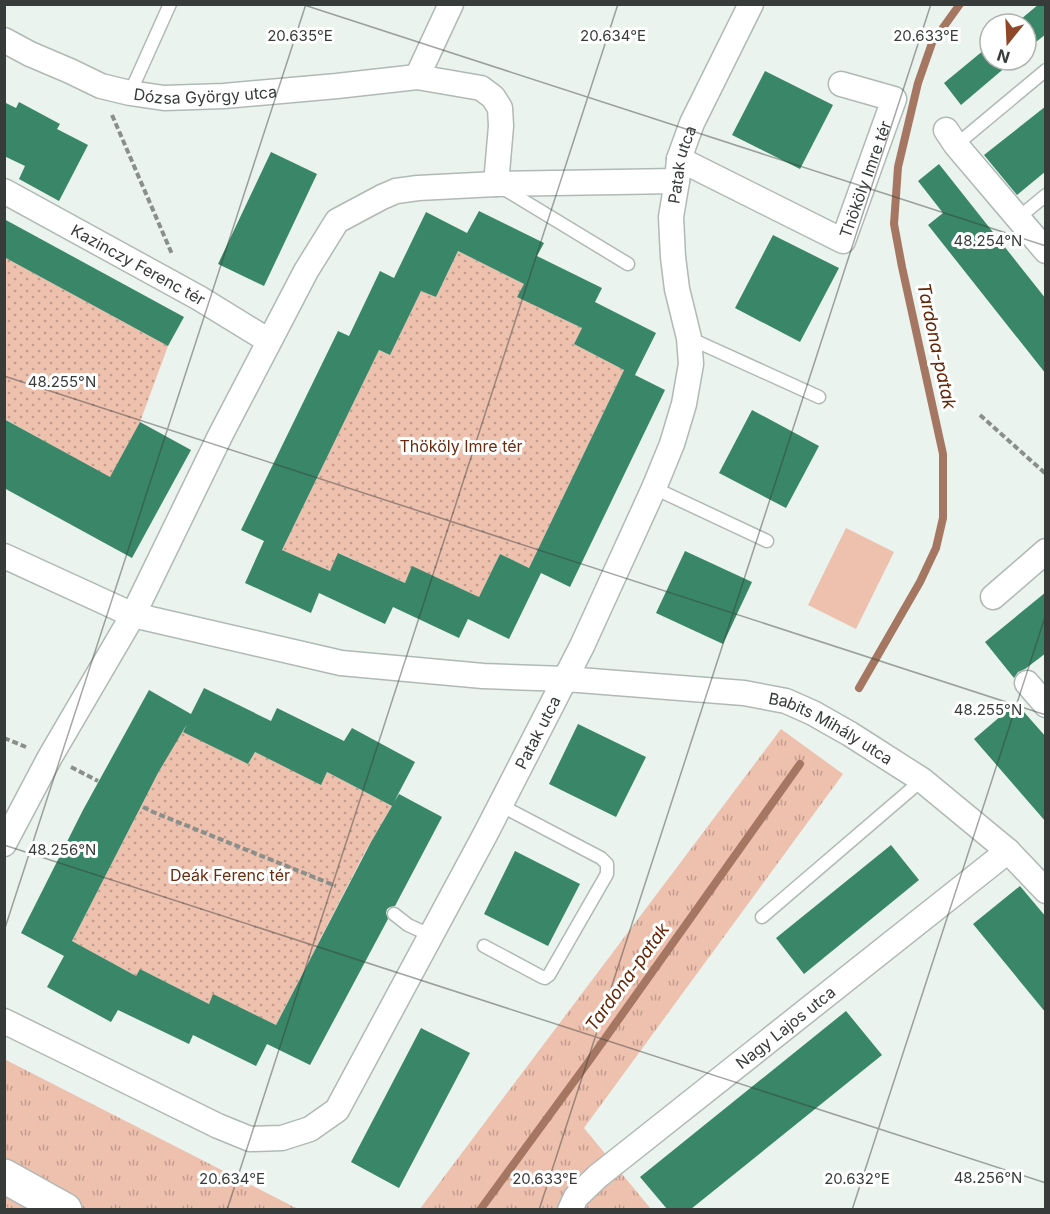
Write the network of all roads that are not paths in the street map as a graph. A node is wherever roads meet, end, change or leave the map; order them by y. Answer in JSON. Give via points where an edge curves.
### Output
{"nodes":[{"id":1,"x":170,"y":4,"type":"edge"},
{"id":2,"x":451,"y":4,"type":"edge"},
{"id":3,"x":751,"y":4,"type":"edge"},
{"id":4,"x":6,"y":43,"type":"edge"},
{"id":5,"x":1046,"y":70,"type":"edge"},
{"id":6,"x":417,"y":77,"type":"junction"},
{"id":7,"x":841,"y":84,"type":"dead end"},
{"id":8,"x":130,"y":93,"type":"junction"},
{"id":9,"x":951,"y":137,"type":"joint"},
{"id":10,"x":678,"y":170,"type":"junction"},
{"id":11,"x":496,"y":184,"type":"junction"},
{"id":12,"x":4,"y":191,"type":"edge"},
{"id":13,"x":1046,"y":195,"type":"edge"},
{"id":14,"x":1017,"y":218,"type":"junction"},
{"id":15,"x":1046,"y":251,"type":"edge"},
{"id":16,"x":628,"y":264,"type":"dead end"},
{"id":17,"x":689,"y":338,"type":"junction"},
{"id":18,"x":269,"y":341,"type":"junction"},
{"id":19,"x":819,"y":397,"type":"dead end"},
{"id":20,"x":654,"y":488,"type":"junction"},
{"id":21,"x":766,"y":542,"type":"dead end"},
{"id":22,"x":1046,"y":551,"type":"edge"},
{"id":23,"x":4,"y":556,"type":"edge"},
{"id":24,"x":993,"y":597,"type":"dead end"},
{"id":25,"x":133,"y":615,"type":"junction"},
{"id":26,"x":566,"y":679,"type":"junction"},
{"id":27,"x":1027,"y":683,"type":"dead end"},
{"id":28,"x":1046,"y":705,"type":"edge"},
{"id":29,"x":922,"y":780,"type":"junction"},
{"id":30,"x":500,"y":806,"type":"junction"},
{"id":31,"x":4,"y":844,"type":"edge"},
{"id":32,"x":1008,"y":851,"type":"junction"},
{"id":33,"x":1046,"y":891,"type":"edge"},
{"id":34,"x":394,"y":914,"type":"dead end"},
{"id":35,"x":762,"y":917,"type":"dead end"},
{"id":36,"x":432,"y":936,"type":"junction"},
{"id":37,"x":484,"y":946,"type":"dead end"},
{"id":38,"x":4,"y":1021,"type":"edge"},
{"id":39,"x":4,"y":1176,"type":"edge"},
{"id":40,"x":65,"y":1209,"type":"edge"},
{"id":41,"x":570,"y":1209,"type":"edge"}],
"edges":[{"from":1,"to":8,"type":"lane"},
{"from":2,"to":6,"type":"street"},
{"from":3,"to":10,"type":"street","name":"Patak utca","via":[[693,123]]},
{"from":4,"to":8,"type":"street","name":"Dózsa György utca","via":[[102,86]]},
{"from":5,"to":9,"type":"lane"},
{"from":6,"to":8,"type":"street","name":"Dózsa György utca","via":[[224,96],[164,98]]},
{"from":6,"to":11,"type":"street","name":"Dózsa György utca","via":[[481,88],[493,97],[500,108],[501,126]]},
{"from":7,"to":10,"type":"street","name":"Thököly Imre tér","via":[[894,99],[843,241]]},
{"from":9,"to":14,"type":"street"},
{"from":10,"to":11,"type":"street","name":"Thököly Imre tér"},
{"from":10,"to":17,"type":"street","name":"Patak utca","via":[[671,217],[673,257]]},
{"from":11,"to":16,"type":"lane"},
{"from":11,"to":18,"type":"street","name":"Thököly Imre tér","via":[[396,191],[337,221]]},
{"from":12,"to":18,"type":"street","name":"Kazinczy Ferenc tér"},
{"from":13,"to":14,"type":"lane"},
{"from":14,"to":15,"type":"street"},
{"from":17,"to":19,"type":"lane"},
{"from":17,"to":20,"type":"street","name":"Patak utca","via":[[691,364],[684,404]]},
{"from":18,"to":25,"type":"street","name":"Thököly Imre tér"},
{"from":20,"to":21,"type":"lane"},
{"from":20,"to":26,"type":"street","name":"Patak utca"},
{"from":22,"to":24,"type":"street"},
{"from":23,"to":25,"type":"street"},
{"from":25,"to":26,"type":"street","via":[[340,663]]},
{"from":25,"to":31,"type":"street"},
{"from":26,"to":29,"type":"street","name":"Babits Mihály utca","via":[[744,693],[786,701],[850,734]]},
{"from":26,"to":30,"type":"street","name":"Patak utca"},
{"from":27,"to":28,"type":"street"},
{"from":29,"to":32,"type":"street","name":"Babits Mihály utca"},
{"from":29,"to":35,"type":"lane"},
{"from":30,"to":36,"type":"street","name":"Patak utca"},
{"from":30,"to":37,"type":"lane","via":[[601,858],[607,864],[607,873],[545,978]]},
{"from":32,"to":33,"type":"street","name":"Babits Mihály utca"},
{"from":32,"to":41,"type":"street","name":"Nagy Lajos utca","via":[[598,1176],[576,1197]]},
{"from":34,"to":36,"type":"lane"},
{"from":36,"to":38,"type":"street","name":"Patak utca","via":[[337,1110],[310,1129],[282,1138],[249,1139],[218,1126]]},
{"from":39,"to":40,"type":"main road"}]}
